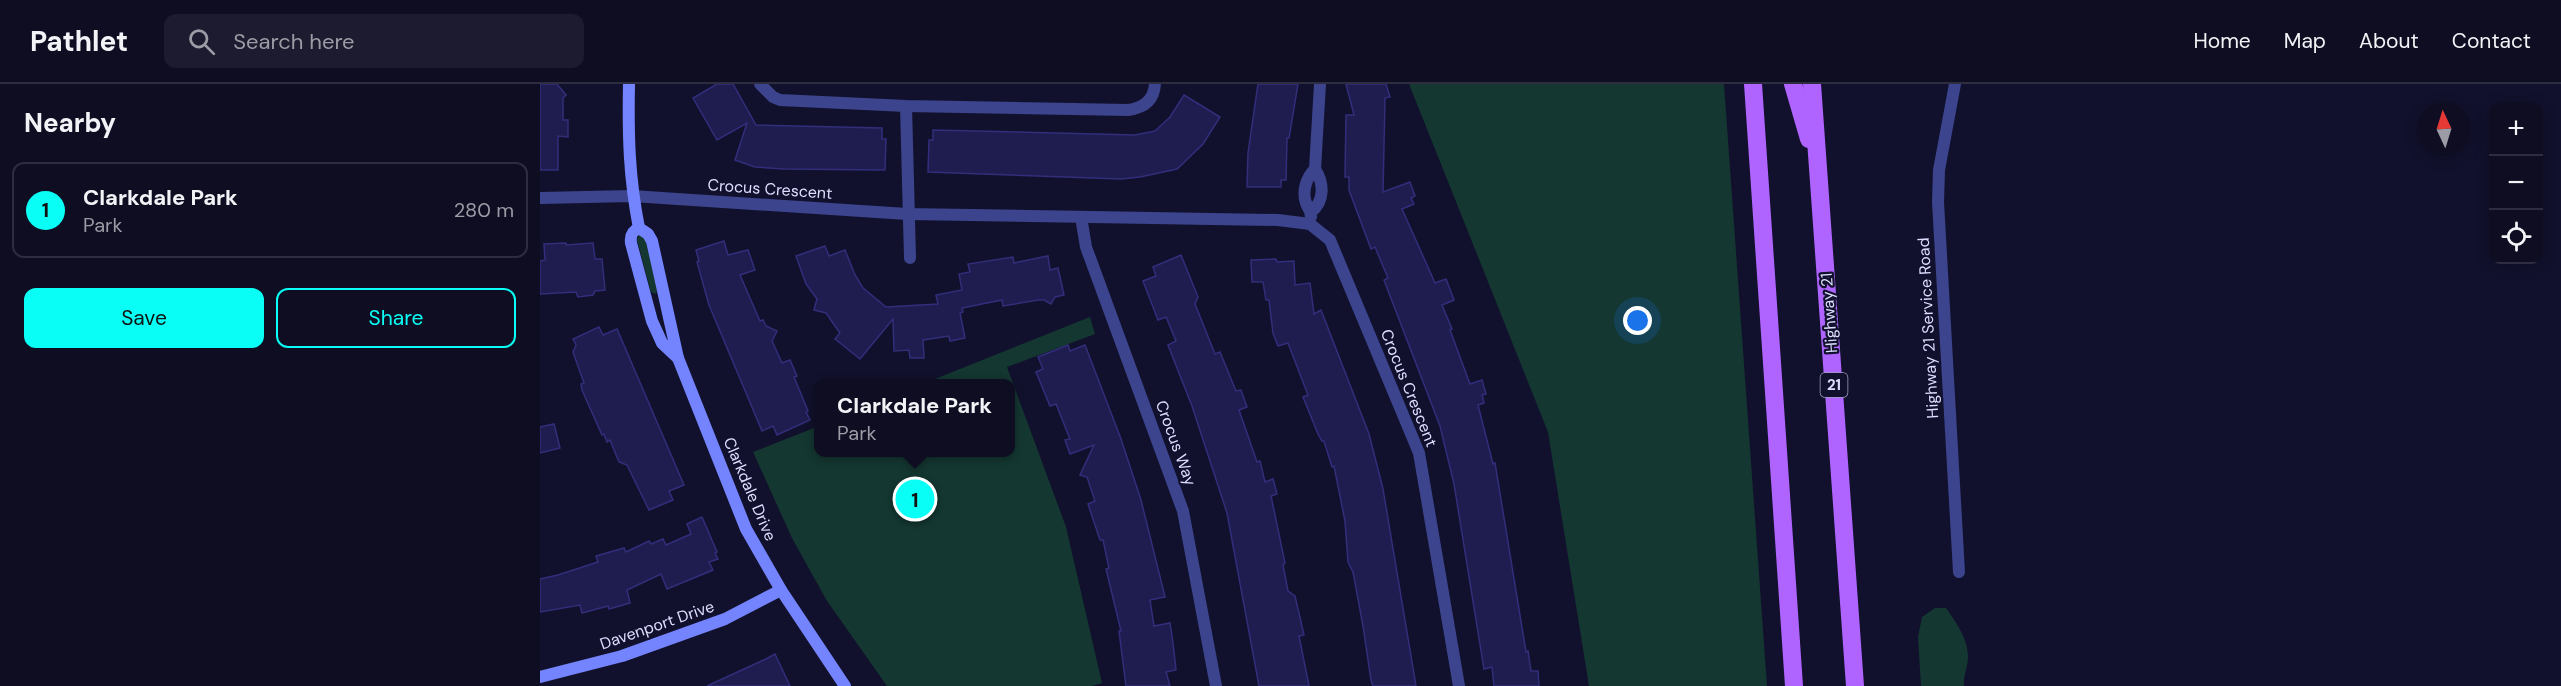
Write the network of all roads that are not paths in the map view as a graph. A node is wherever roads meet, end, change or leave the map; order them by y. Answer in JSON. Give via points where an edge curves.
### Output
{"nodes":[{"id":1,"x":629,"y":84,"type":"edge"},
{"id":2,"x":760,"y":84,"type":"edge"},
{"id":3,"x":1155,"y":84,"type":"edge"},
{"id":4,"x":1320,"y":84,"type":"edge"},
{"id":5,"x":1753,"y":84,"type":"edge"},
{"id":6,"x":1793,"y":84,"type":"edge"},
{"id":7,"x":1812,"y":84,"type":"edge"},
{"id":8,"x":1955,"y":84,"type":"edge"},
{"id":9,"x":906,"y":106,"type":"junction"},
{"id":10,"x":1819,"y":175,"type":"junction"},
{"id":11,"x":632,"y":196,"type":"junction"},
{"id":12,"x":540,"y":198,"type":"edge"},
{"id":13,"x":907,"y":214,"type":"junction"},
{"id":14,"x":1081,"y":217,"type":"junction"},
{"id":15,"x":1311,"y":218,"type":"junction"},
{"id":16,"x":639,"y":228,"type":"junction"},
{"id":17,"x":910,"y":258,"type":"dead end"},
{"id":18,"x":678,"y":358,"type":"junction"},
{"id":19,"x":1959,"y":572,"type":"dead end"},
{"id":20,"x":781,"y":590,"type":"junction"},
{"id":21,"x":540,"y":677,"type":"edge"},
{"id":22,"x":845,"y":686,"type":"edge"},
{"id":23,"x":1216,"y":686,"type":"edge"},
{"id":24,"x":1459,"y":686,"type":"edge"},
{"id":25,"x":1794,"y":686,"type":"edge"},
{"id":26,"x":1855,"y":686,"type":"edge"}],
"edges":[{"from":1,"to":11,"type":"street","name":"Clarkdale Drive","via":[[627,151]]},
{"from":2,"to":9,"type":"street","via":[[780,100]]},
{"from":3,"to":9,"type":"street","via":[[1155,92],[1146,104],[1128,110]]},
{"from":4,"to":15,"type":"street","via":[[1315,169],[1305,188]]},
{"from":5,"to":25,"type":"main road"},
{"from":6,"to":10,"type":"main road"},
{"from":7,"to":10,"type":"main road","name":"Highway 21","number":"21"},
{"from":8,"to":19,"type":"street","name":"Highway 21 Service Road","via":[[1939,170],[1938,202]]},
{"from":9,"to":13,"type":"street"},
{"from":10,"to":26,"type":"main road","name":"Highway 21","number":"21"},
{"from":11,"to":12,"type":"street","name":"Crocus Crescent"},
{"from":11,"to":13,"type":"street","name":"Crocus Crescent"},
{"from":11,"to":16,"type":"street","name":"Clarkdale Drive"},
{"from":13,"to":14,"type":"street","name":"Crocus Crescent"},
{"from":13,"to":17,"type":"street"},
{"from":14,"to":15,"type":"street","name":"Crocus Crescent"},
{"from":14,"to":23,"type":"street","name":"Crocus Way","via":[[1086,247],[1183,511]]},
{"from":15,"to":24,"type":"street","name":"Crocus Crescent","via":[[1330,240],[1419,453]]},
{"from":16,"to":18,"type":"street","name":"Clarkdale Drive","via":[[652,241]]},
{"from":16,"to":18,"type":"street","name":"Clarkdale Drive","via":[[630,236],[652,321],[662,343]]},
{"from":18,"to":20,"type":"street","name":"Clarkdale Drive","via":[[746,529]]},
{"from":20,"to":21,"type":"street","name":"Davenport Drive","via":[[725,619],[642,649]]},
{"from":20,"to":22,"type":"street","name":"Clarkdale Drive"}]}
